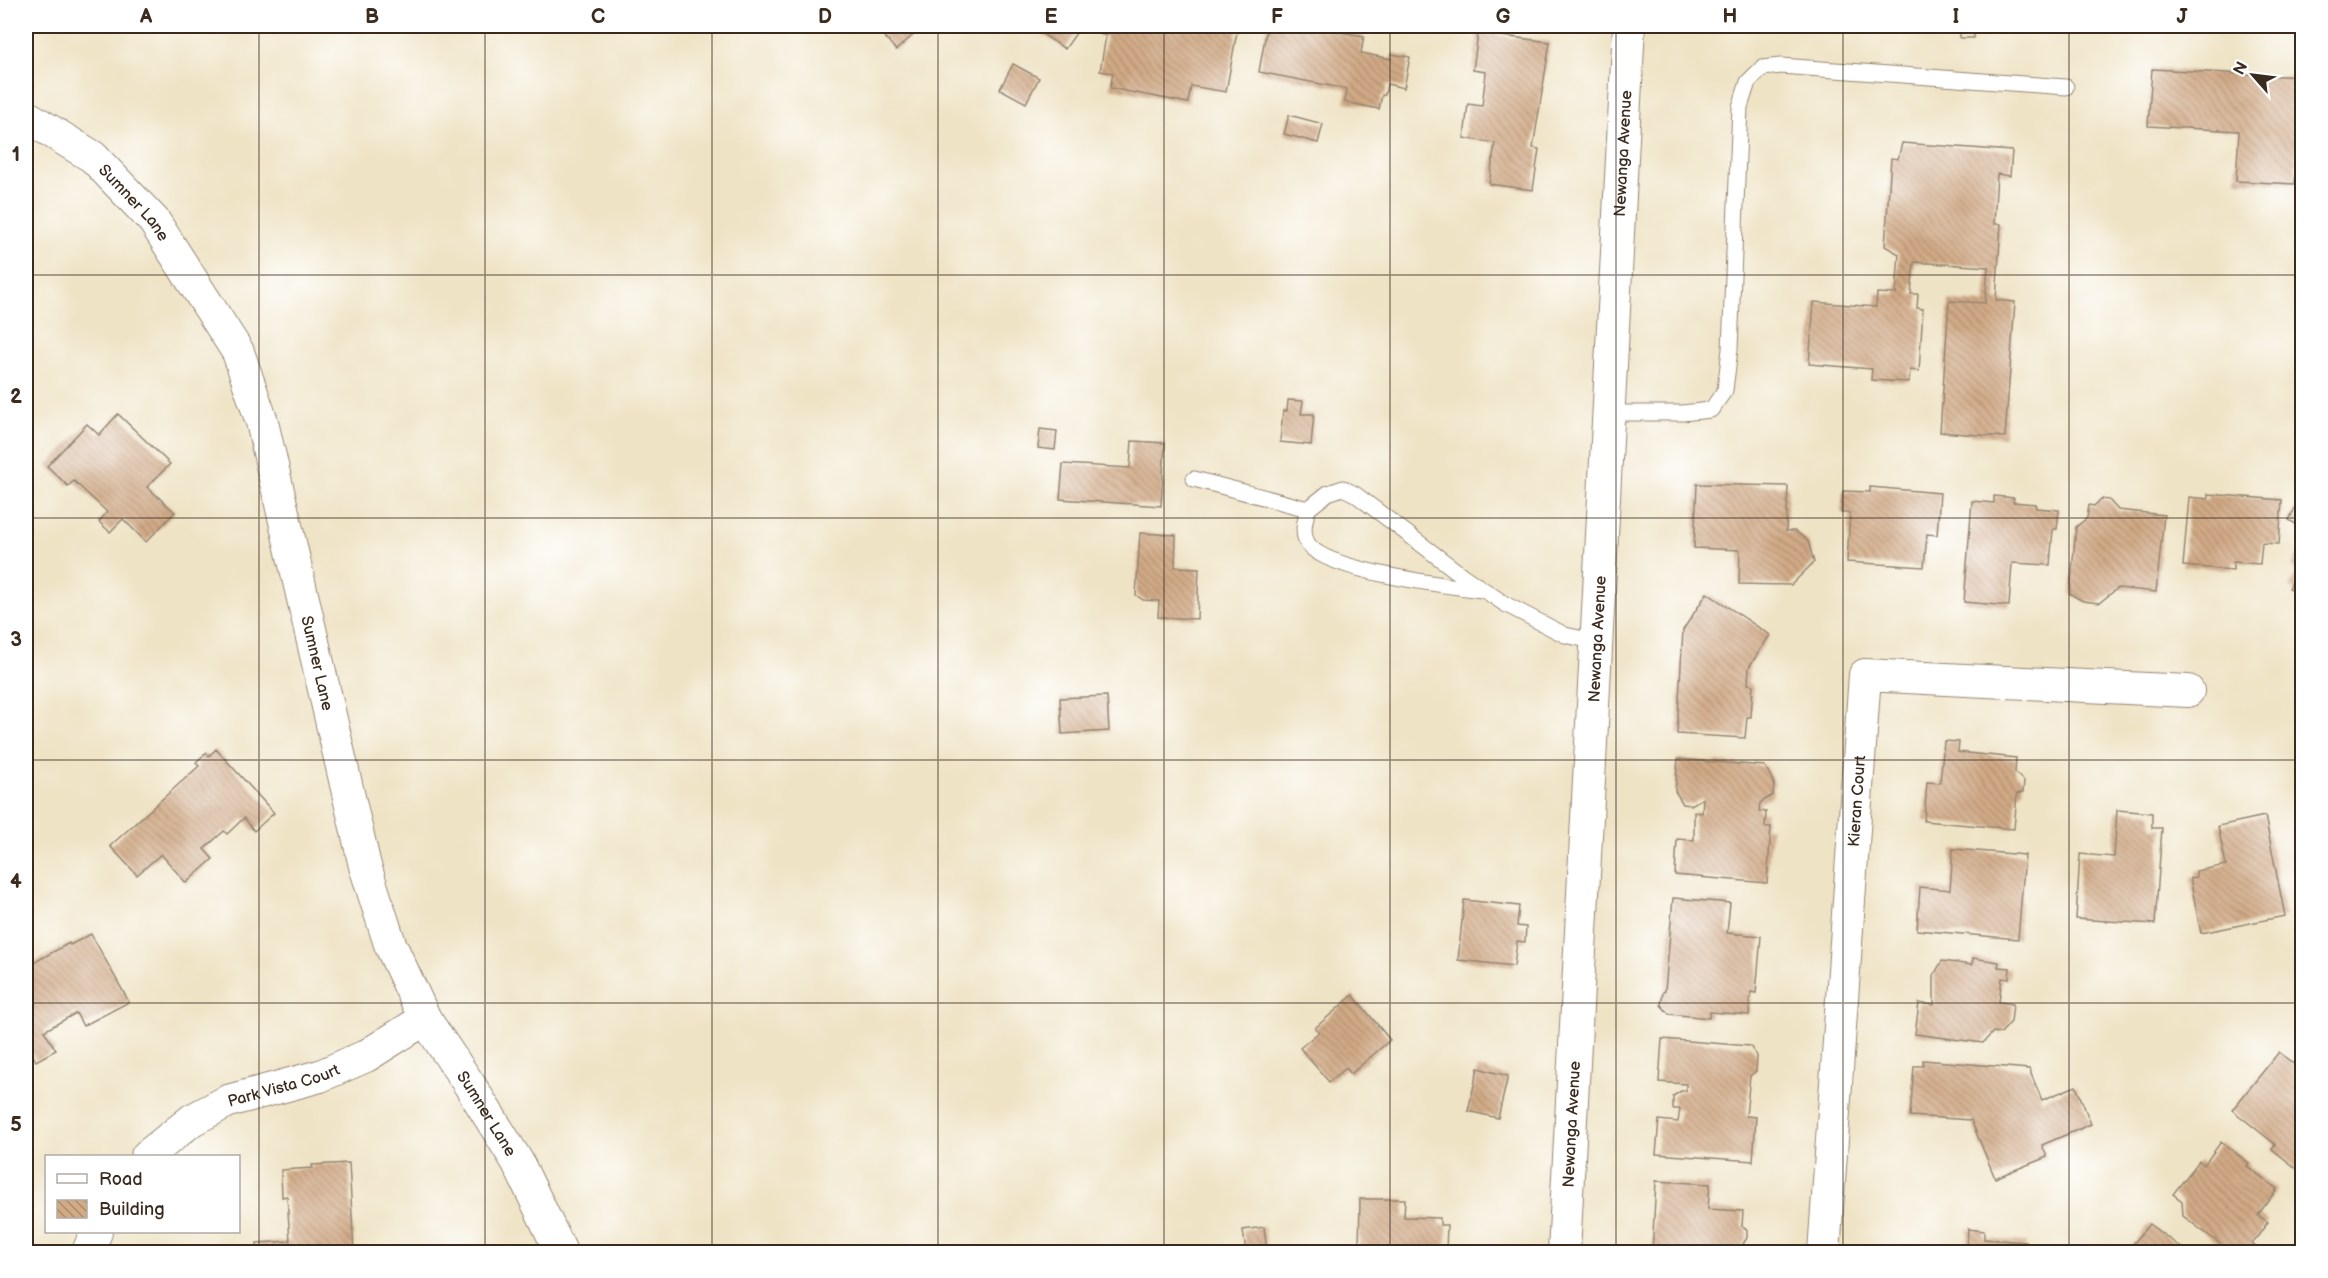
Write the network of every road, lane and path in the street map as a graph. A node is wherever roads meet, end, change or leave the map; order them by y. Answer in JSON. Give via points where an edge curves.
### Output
{"nodes":[{"id":1,"x":1629,"y":26,"type":"edge"},
{"id":2,"x":2066,"y":87,"type":"dead end"},
{"id":3,"x":26,"y":116,"type":"edge"},
{"id":4,"x":1609,"y":413,"type":"junction"},
{"id":5,"x":1194,"y":478,"type":"dead end"},
{"id":6,"x":1308,"y":509,"type":"junction"},
{"id":7,"x":1486,"y":591,"type":"junction"},
{"id":8,"x":1597,"y":642,"type":"junction"},
{"id":9,"x":2188,"y":691,"type":"dead end"},
{"id":10,"x":425,"y":1019,"type":"junction"},
{"id":11,"x":148,"y":1155,"type":"edge"},
{"id":12,"x":96,"y":1233,"type":"edge"},
{"id":13,"x":88,"y":1252,"type":"edge"},
{"id":14,"x":561,"y":1252,"type":"edge"},
{"id":15,"x":1564,"y":1252,"type":"edge"},
{"id":16,"x":1824,"y":1252,"type":"edge"}],
"edges":[{"from":1,"to":4,"type":"street","name":"Newanga Avenue"},
{"from":2,"to":4,"type":"lane","via":[[1781,66],[1762,68],[1748,82],[1740,107],[1725,390],[1711,410]]},
{"from":3,"to":10,"type":"street","name":"Sumner Lane","via":[[93,158],[154,221],[238,352],[262,422],[365,866],[390,944]]},
{"from":4,"to":8,"type":"street","name":"Newanga Avenue"},
{"from":5,"to":6,"type":"lane"},
{"from":6,"to":7,"type":"lane","via":[[1328,493],[1344,488]]},
{"from":6,"to":7,"type":"lane","via":[[1303,525],[1308,544],[1331,561],[1420,582]]},
{"from":7,"to":8,"type":"lane","via":[[1565,635]]},
{"from":8,"to":15,"type":"street","name":"Newanga Avenue"},
{"from":9,"to":16,"type":"street","name":"Kieran Court","via":[[1864,675]]},
{"from":10,"to":11,"type":"street","name":"Park Vista Court","via":[[366,1056],[320,1076],[228,1101],[192,1120]]},
{"from":10,"to":14,"type":"street","name":"Sumner Lane","via":[[517,1161]]},
{"from":12,"to":13,"type":"street"}]}
